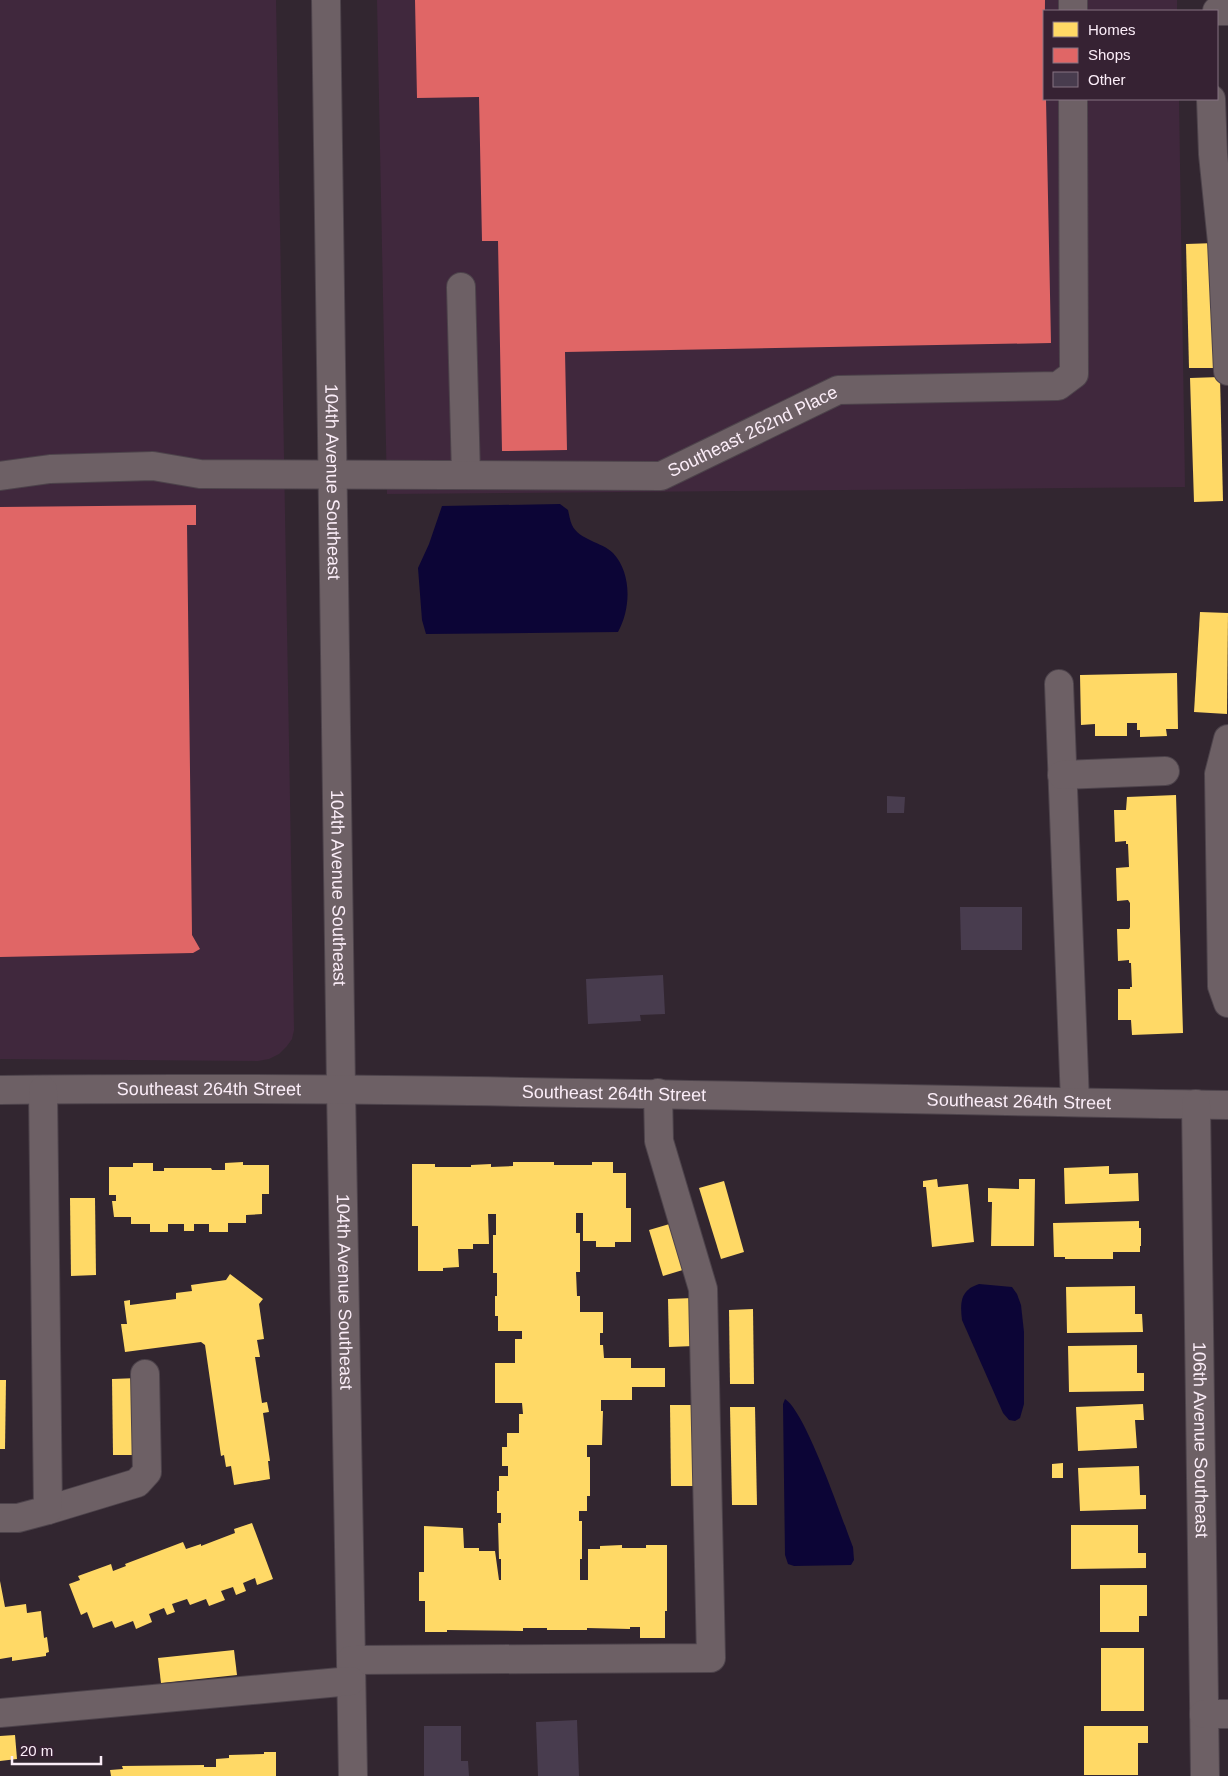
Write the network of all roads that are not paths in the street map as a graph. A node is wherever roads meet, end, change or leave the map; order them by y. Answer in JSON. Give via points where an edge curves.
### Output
{"nodes":[{"id":1,"x":326,"y":0,"type":"edge"},
{"id":2,"x":1073,"y":100,"type":"edge"},
{"id":3,"x":1212,"y":100,"type":"edge"},
{"id":4,"x":461,"y":287,"type":"dead end"},
{"id":5,"x":1227,"y":319,"type":"edge"},
{"id":6,"x":1228,"y":371,"type":"edge"},
{"id":7,"x":332,"y":474,"type":"junction"},
{"id":8,"x":466,"y":475,"type":"junction"},
{"id":9,"x":0,"y":476,"type":"edge"},
{"id":10,"x":1059,"y":684,"type":"dead end"},
{"id":11,"x":1228,"y":739,"type":"edge"},
{"id":12,"x":1165,"y":771,"type":"dead end"},
{"id":13,"x":1062,"y":775,"type":"junction"},
{"id":14,"x":1228,"y":1003,"type":"edge"},
{"id":15,"x":341,"y":1089,"type":"junction"},
{"id":16,"x":0,"y":1090,"type":"edge"},
{"id":17,"x":43,"y":1090,"type":"junction"},
{"id":18,"x":658,"y":1093,"type":"junction"},
{"id":19,"x":1075,"y":1102,"type":"junction"},
{"id":20,"x":1196,"y":1104,"type":"junction"},
{"id":21,"x":1228,"y":1104,"type":"edge"},
{"id":22,"x":145,"y":1374,"type":"dead end"},
{"id":23,"x":48,"y":1510,"type":"junction"},
{"id":24,"x":0,"y":1518,"type":"edge"},
{"id":25,"x":351,"y":1671,"type":"junction"},
{"id":26,"x":0,"y":1713,"type":"edge"},
{"id":27,"x":1216,"y":1714,"type":"edge"},
{"id":28,"x":353,"y":1776,"type":"edge"},
{"id":29,"x":1205,"y":1776,"type":"edge"}],
"edges":[{"from":1,"to":7,"type":"street","name":"104th Avenue Southeast"},
{"from":2,"to":8,"type":"street","name":"Southeast 262nd Place","via":[[1074,374],[1058,386],[838,390],[661,476]]},
{"from":3,"to":5,"type":"street","via":[[1213,154]]},
{"from":4,"to":8,"type":"street"},
{"from":5,"to":6,"type":"street"},
{"from":7,"to":8,"type":"street","name":"Southeast 262nd Place"},
{"from":7,"to":9,"type":"street","name":"Southeast 262nd Place","via":[[200,474],[153,466],[50,468]]},
{"from":7,"to":15,"type":"street","name":"104th Avenue Southeast"},
{"from":10,"to":13,"type":"street"},
{"from":11,"to":14,"type":"street","via":[[1219,774],[1222,986]]},
{"from":12,"to":13,"type":"street"},
{"from":13,"to":19,"type":"street"},
{"from":15,"to":17,"type":"street","name":"Southeast 264th Street"},
{"from":15,"to":18,"type":"street","name":"Southeast 264th Street"},
{"from":15,"to":25,"type":"street","name":"104th Avenue Southeast"},
{"from":16,"to":17,"type":"street","name":"Southeast 264th Street"},
{"from":17,"to":23,"type":"street"},
{"from":18,"to":19,"type":"street","name":"Southeast 264th Street"},
{"from":18,"to":25,"type":"street","via":[[659,1141],[704,1289],[711,1658]]},
{"from":19,"to":20,"type":"street","name":"Southeast 264th Street"},
{"from":20,"to":21,"type":"street","name":"Southeast 264th Street"},
{"from":20,"to":27,"type":"street","name":"106th Avenue Southeast"},
{"from":22,"to":23,"type":"street","via":[[147,1472],[137,1483]]},
{"from":23,"to":24,"type":"street","via":[[18,1518]]},
{"from":25,"to":26,"type":"street"},
{"from":25,"to":28,"type":"street","name":"104th Avenue Southeast"},
{"from":27,"to":29,"type":"street","name":"106th Avenue Southeast"}]}
